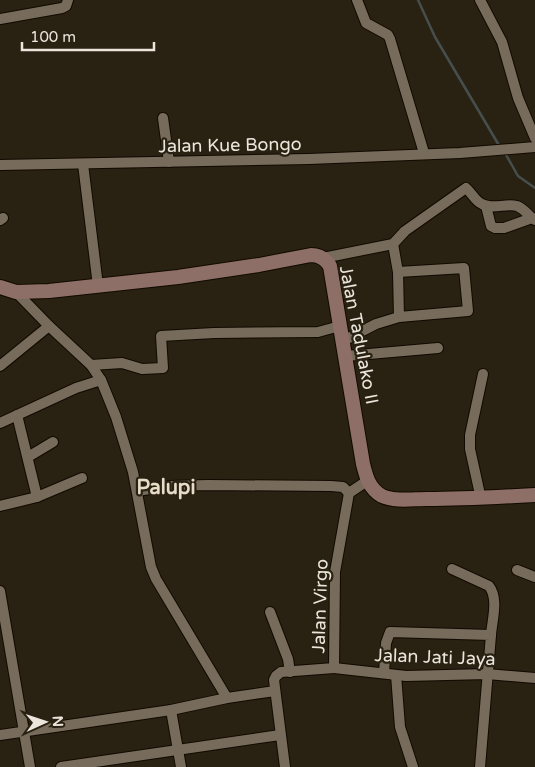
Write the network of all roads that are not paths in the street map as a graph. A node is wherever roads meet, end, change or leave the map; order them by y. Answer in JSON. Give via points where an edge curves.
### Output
{"nodes":[{"id":1,"x":68,"y":0,"type":"edge"},
{"id":2,"x":357,"y":0,"type":"edge"},
{"id":3,"x":480,"y":0,"type":"edge"},
{"id":4,"x":0,"y":19,"type":"edge"},
{"id":5,"x":163,"y":118,"type":"dead end"},
{"id":6,"x":535,"y":138,"type":"edge"},
{"id":7,"x":535,"y":147,"type":"edge"},
{"id":8,"x":424,"y":153,"type":"junction"},
{"id":9,"x":170,"y":162,"type":"junction"},
{"id":10,"x":83,"y":164,"type":"junction"},
{"id":11,"x":0,"y":165,"type":"edge"},
{"id":12,"x":486,"y":206,"type":"junction"},
{"id":13,"x":533,"y":219,"type":"edge"},
{"id":14,"x":393,"y":244,"type":"junction"},
{"id":15,"x":323,"y":258,"type":"junction"},
{"id":16,"x":398,"y":272,"type":"junction"},
{"id":17,"x":98,"y":286,"type":"junction"},
{"id":18,"x":0,"y":287,"type":"edge"},
{"id":19,"x":16,"y":292,"type":"junction"},
{"id":20,"x":399,"y":317,"type":"junction"},
{"id":21,"x":49,"y":326,"type":"junction"},
{"id":22,"x":340,"y":326,"type":"junction"},
{"id":23,"x":343,"y":340,"type":"junction"},
{"id":24,"x":438,"y":348,"type":"dead end"},
{"id":25,"x":346,"y":356,"type":"junction"},
{"id":26,"x":91,"y":365,"type":"junction"},
{"id":27,"x":0,"y":366,"type":"edge"},
{"id":28,"x":483,"y":374,"type":"dead end"},
{"id":29,"x":101,"y":380,"type":"junction"},
{"id":30,"x":17,"y":414,"type":"junction"},
{"id":31,"x":0,"y":423,"type":"edge"},
{"id":32,"x":53,"y":442,"type":"dead end"},
{"id":33,"x":28,"y":457,"type":"junction"},
{"id":34,"x":82,"y":478,"type":"dead end"},
{"id":35,"x":367,"y":481,"type":"junction"},
{"id":36,"x":137,"y":491,"type":"junction"},
{"id":37,"x":350,"y":492,"type":"junction"},
{"id":38,"x":535,"y":495,"type":"edge"},
{"id":39,"x":37,"y":497,"type":"junction"},
{"id":40,"x":481,"y":499,"type":"junction"},
{"id":41,"x":0,"y":506,"type":"edge"},
{"id":42,"x":452,"y":569,"type":"dead end"},
{"id":43,"x":516,"y":570,"type":"dead end"},
{"id":44,"x":535,"y":578,"type":"edge"},
{"id":45,"x":0,"y":596,"type":"edge"},
{"id":46,"x":270,"y":612,"type":"dead end"},
{"id":47,"x":491,"y":635,"type":"junction"},
{"id":48,"x":334,"y":668,"type":"junction"},
{"id":49,"x":290,"y":672,"type":"junction"},
{"id":50,"x":384,"y":673,"type":"junction"},
{"id":51,"x":487,"y":674,"type":"junction"},
{"id":52,"x":396,"y":675,"type":"junction"},
{"id":53,"x":535,"y":678,"type":"edge"},
{"id":54,"x":276,"y":691,"type":"junction"},
{"id":55,"x":227,"y":698,"type":"junction"},
{"id":56,"x":171,"y":710,"type":"junction"},
{"id":57,"x":24,"y":732,"type":"junction"},
{"id":58,"x":0,"y":735,"type":"edge"},
{"id":59,"x":280,"y":735,"type":"junction"},
{"id":60,"x":178,"y":751,"type":"junction"},
{"id":61,"x":30,"y":767,"type":"edge"},
{"id":62,"x":61,"y":767,"type":"edge"},
{"id":63,"x":181,"y":767,"type":"edge"},
{"id":64,"x":285,"y":767,"type":"edge"},
{"id":65,"x":413,"y":767,"type":"edge"},
{"id":66,"x":480,"y":767,"type":"edge"}],
"edges":[{"from":1,"to":4,"type":"street","via":[[62,8]]},
{"from":2,"to":8,"type":"street","via":[[366,22],[390,38]]},
{"from":3,"to":6,"type":"street","via":[[502,42],[518,98]]},
{"from":5,"to":9,"type":"street"},
{"from":7,"to":8,"type":"street","name":"Jalan Kue Bongo"},
{"from":8,"to":9,"type":"street","name":"Jalan Kue Bongo"},
{"from":9,"to":10,"type":"street","name":"Jalan Kue Bongo"},
{"from":10,"to":11,"type":"street","name":"Jalan Kue Bongo"},
{"from":10,"to":17,"type":"street"},
{"from":12,"to":13,"type":"street","via":[[518,207]]},
{"from":12,"to":13,"type":"street","via":[[491,226],[495,228]]},
{"from":12,"to":14,"type":"street","via":[[466,188],[405,231]]},
{"from":14,"to":15,"type":"street"},
{"from":14,"to":16,"type":"street"},
{"from":15,"to":17,"type":"main road","name":"Jalan Tadulako II","via":[[311,255],[241,268]]},
{"from":15,"to":22,"type":"main road","name":"Jalan Tadulako II","via":[[330,266]]},
{"from":16,"to":20,"type":"street"},
{"from":16,"to":20,"type":"street","via":[[464,268],[468,310]]},
{"from":17,"to":19,"type":"main road","name":"Jalan Tadulako II"},
{"from":18,"to":19,"type":"main road","name":"Jalan Tadulako II"},
{"from":19,"to":21,"type":"street"},
{"from":20,"to":23,"type":"street"},
{"from":21,"to":26,"type":"street"},
{"from":21,"to":27,"type":"street"},
{"from":22,"to":23,"type":"main road","name":"Jalan Tadulako II"},
{"from":22,"to":26,"type":"street","via":[[318,332],[161,336],[163,368],[142,368],[122,363]]},
{"from":23,"to":25,"type":"main road","name":"Jalan Tadulako II"},
{"from":24,"to":25,"type":"street"},
{"from":25,"to":35,"type":"main road","name":"Jalan Tadulako II"},
{"from":26,"to":29,"type":"street"},
{"from":28,"to":40,"type":"street","via":[[470,435]]},
{"from":29,"to":30,"type":"street"},
{"from":29,"to":36,"type":"street","via":[[116,416]]},
{"from":30,"to":31,"type":"street"},
{"from":30,"to":33,"type":"street"},
{"from":32,"to":33,"type":"street"},
{"from":33,"to":39,"type":"street"},
{"from":34,"to":39,"type":"street"},
{"from":35,"to":37,"type":"street"},
{"from":35,"to":40,"type":"main road","via":[[376,492],[392,498]]},
{"from":36,"to":37,"type":"street","via":[[208,484],[331,486],[343,487]]},
{"from":36,"to":55,"type":"street","via":[[148,558],[156,579]]},
{"from":37,"to":48,"type":"street","name":"Jalan Virgo","via":[[334,572]]},
{"from":38,"to":40,"type":"main road"},
{"from":39,"to":41,"type":"street"},
{"from":42,"to":47,"type":"street","via":[[489,586],[492,591]]},
{"from":43,"to":44,"type":"street"},
{"from":45,"to":57,"type":"street"},
{"from":46,"to":49,"type":"street"},
{"from":47,"to":50,"type":"street","via":[[390,632],[386,642]]},
{"from":47,"to":51,"type":"street"},
{"from":48,"to":49,"type":"street","name":"Jalan Virgo"},
{"from":48,"to":50,"type":"street","name":"Jalan Jati Jaya"},
{"from":49,"to":54,"type":"street","name":"Jalan Virgo","via":[[278,673],[274,680]]},
{"from":50,"to":52,"type":"street","name":"Jalan Jati Jaya"},
{"from":51,"to":52,"type":"street","name":"Jalan Jati Jaya"},
{"from":51,"to":53,"type":"street","name":"Jalan Jati Jaya"},
{"from":51,"to":66,"type":"street"},
{"from":52,"to":65,"type":"street","via":[[400,728]]},
{"from":54,"to":55,"type":"street"},
{"from":54,"to":59,"type":"street","name":"Jalan Virgo"},
{"from":55,"to":56,"type":"street"},
{"from":56,"to":57,"type":"street"},
{"from":56,"to":60,"type":"street"},
{"from":57,"to":58,"type":"street"},
{"from":57,"to":61,"type":"street"},
{"from":59,"to":60,"type":"street"},
{"from":59,"to":64,"type":"street","name":"Jalan Virgo"},
{"from":60,"to":62,"type":"street"},
{"from":60,"to":63,"type":"street"}]}
